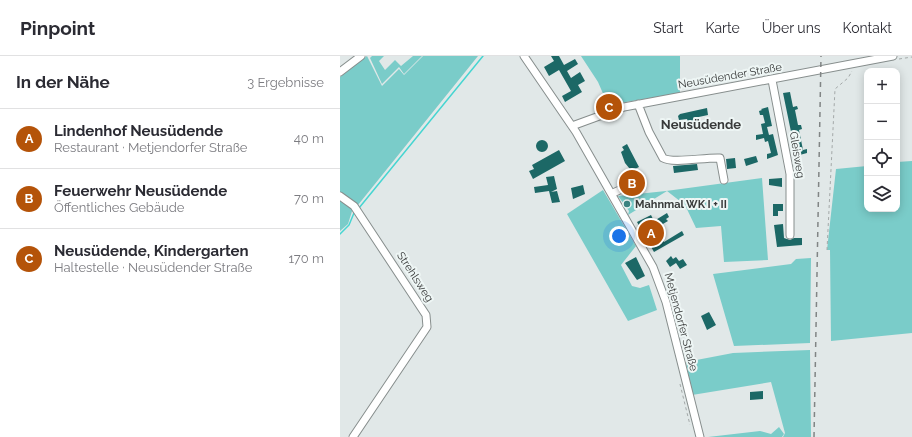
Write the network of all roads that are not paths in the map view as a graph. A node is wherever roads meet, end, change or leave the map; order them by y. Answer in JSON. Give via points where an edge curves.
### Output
{"nodes":[{"id":1,"x":361,"y":56,"type":"edge"},
{"id":2,"x":524,"y":56,"type":"edge"},
{"id":3,"x":893,"y":56,"type":"edge"},
{"id":4,"x":340,"y":72,"type":"edge"},
{"id":5,"x":772,"y":80,"type":"junction"},
{"id":6,"x":638,"y":104,"type":"junction"},
{"id":7,"x":572,"y":126,"type":"junction"},
{"id":8,"x":724,"y":180,"type":"dead end"},
{"id":9,"x":624,"y":188,"type":"dead end"},
{"id":10,"x":613,"y":194,"type":"junction"},
{"id":11,"x":340,"y":196,"type":"edge"},
{"id":12,"x":790,"y":235,"type":"dead end"},
{"id":13,"x":353,"y":437,"type":"edge"},
{"id":14,"x":700,"y":437,"type":"edge"}],
"edges":[{"from":1,"to":4,"type":"street"},
{"from":2,"to":7,"type":"street","name":"Metjendorfer Straße"},
{"from":3,"to":5,"type":"street","name":"Neusüdender Straße"},
{"from":5,"to":6,"type":"street","name":"Neusüdender Straße"},
{"from":5,"to":12,"type":"street","name":"Gleisweg","via":[[790,174]]},
{"from":6,"to":7,"type":"street","name":"Neusüdender Straße"},
{"from":6,"to":8,"type":"street","via":[[663,158],[673,161],[720,158]]},
{"from":7,"to":10,"type":"street","name":"Metjendorfer Straße"},
{"from":9,"to":10,"type":"street"},
{"from":10,"to":14,"type":"street","name":"Metjendorfer Straße","via":[[649,257],[662,290]]},
{"from":11,"to":13,"type":"street","name":"Strehlsweg","via":[[354,206],[410,289],[428,321],[427,327]]}]}
